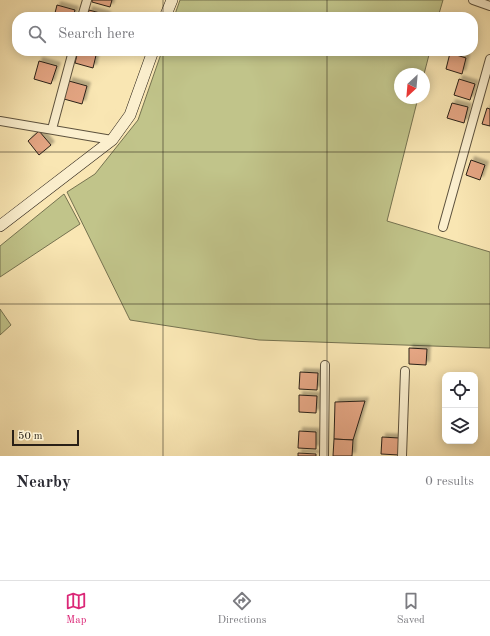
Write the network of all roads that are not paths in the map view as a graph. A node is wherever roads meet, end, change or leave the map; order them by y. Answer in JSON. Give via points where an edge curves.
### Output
{"nodes":[{"id":1,"x":87,"y":0,"type":"edge"},
{"id":2,"x":172,"y":0,"type":"edge"},
{"id":3,"x":473,"y":0,"type":"edge"},
{"id":4,"x":490,"y":6,"type":"edge"},
{"id":5,"x":83,"y":12,"type":"edge"},
{"id":6,"x":168,"y":12,"type":"edge"},
{"id":7,"x":72,"y":56,"type":"edge"},
{"id":8,"x":151,"y":56,"type":"edge"},
{"id":9,"x":490,"y":59,"type":"edge"},
{"id":10,"x":0,"y":121,"type":"edge"},
{"id":11,"x":52,"y":129,"type":"junction"},
{"id":12,"x":112,"y":140,"type":"junction"},
{"id":13,"x":0,"y":226,"type":"edge"},
{"id":14,"x":443,"y":227,"type":"dead end"},
{"id":15,"x":325,"y":365,"type":"dead end"},
{"id":16,"x":405,"y":372,"type":"dead end"},
{"id":17,"x":324,"y":456,"type":"edge"},
{"id":18,"x":402,"y":456,"type":"edge"}],
"edges":[{"from":1,"to":5,"type":"street"},
{"from":2,"to":6,"type":"main road"},
{"from":3,"to":4,"type":"street"},
{"from":7,"to":11,"type":"street"},
{"from":8,"to":12,"type":"main road","via":[[130,114]]},
{"from":9,"to":14,"type":"street"},
{"from":10,"to":11,"type":"street"},
{"from":11,"to":12,"type":"street"},
{"from":12,"to":13,"type":"main road"},
{"from":15,"to":17,"type":"street"},
{"from":16,"to":18,"type":"street"}]}
